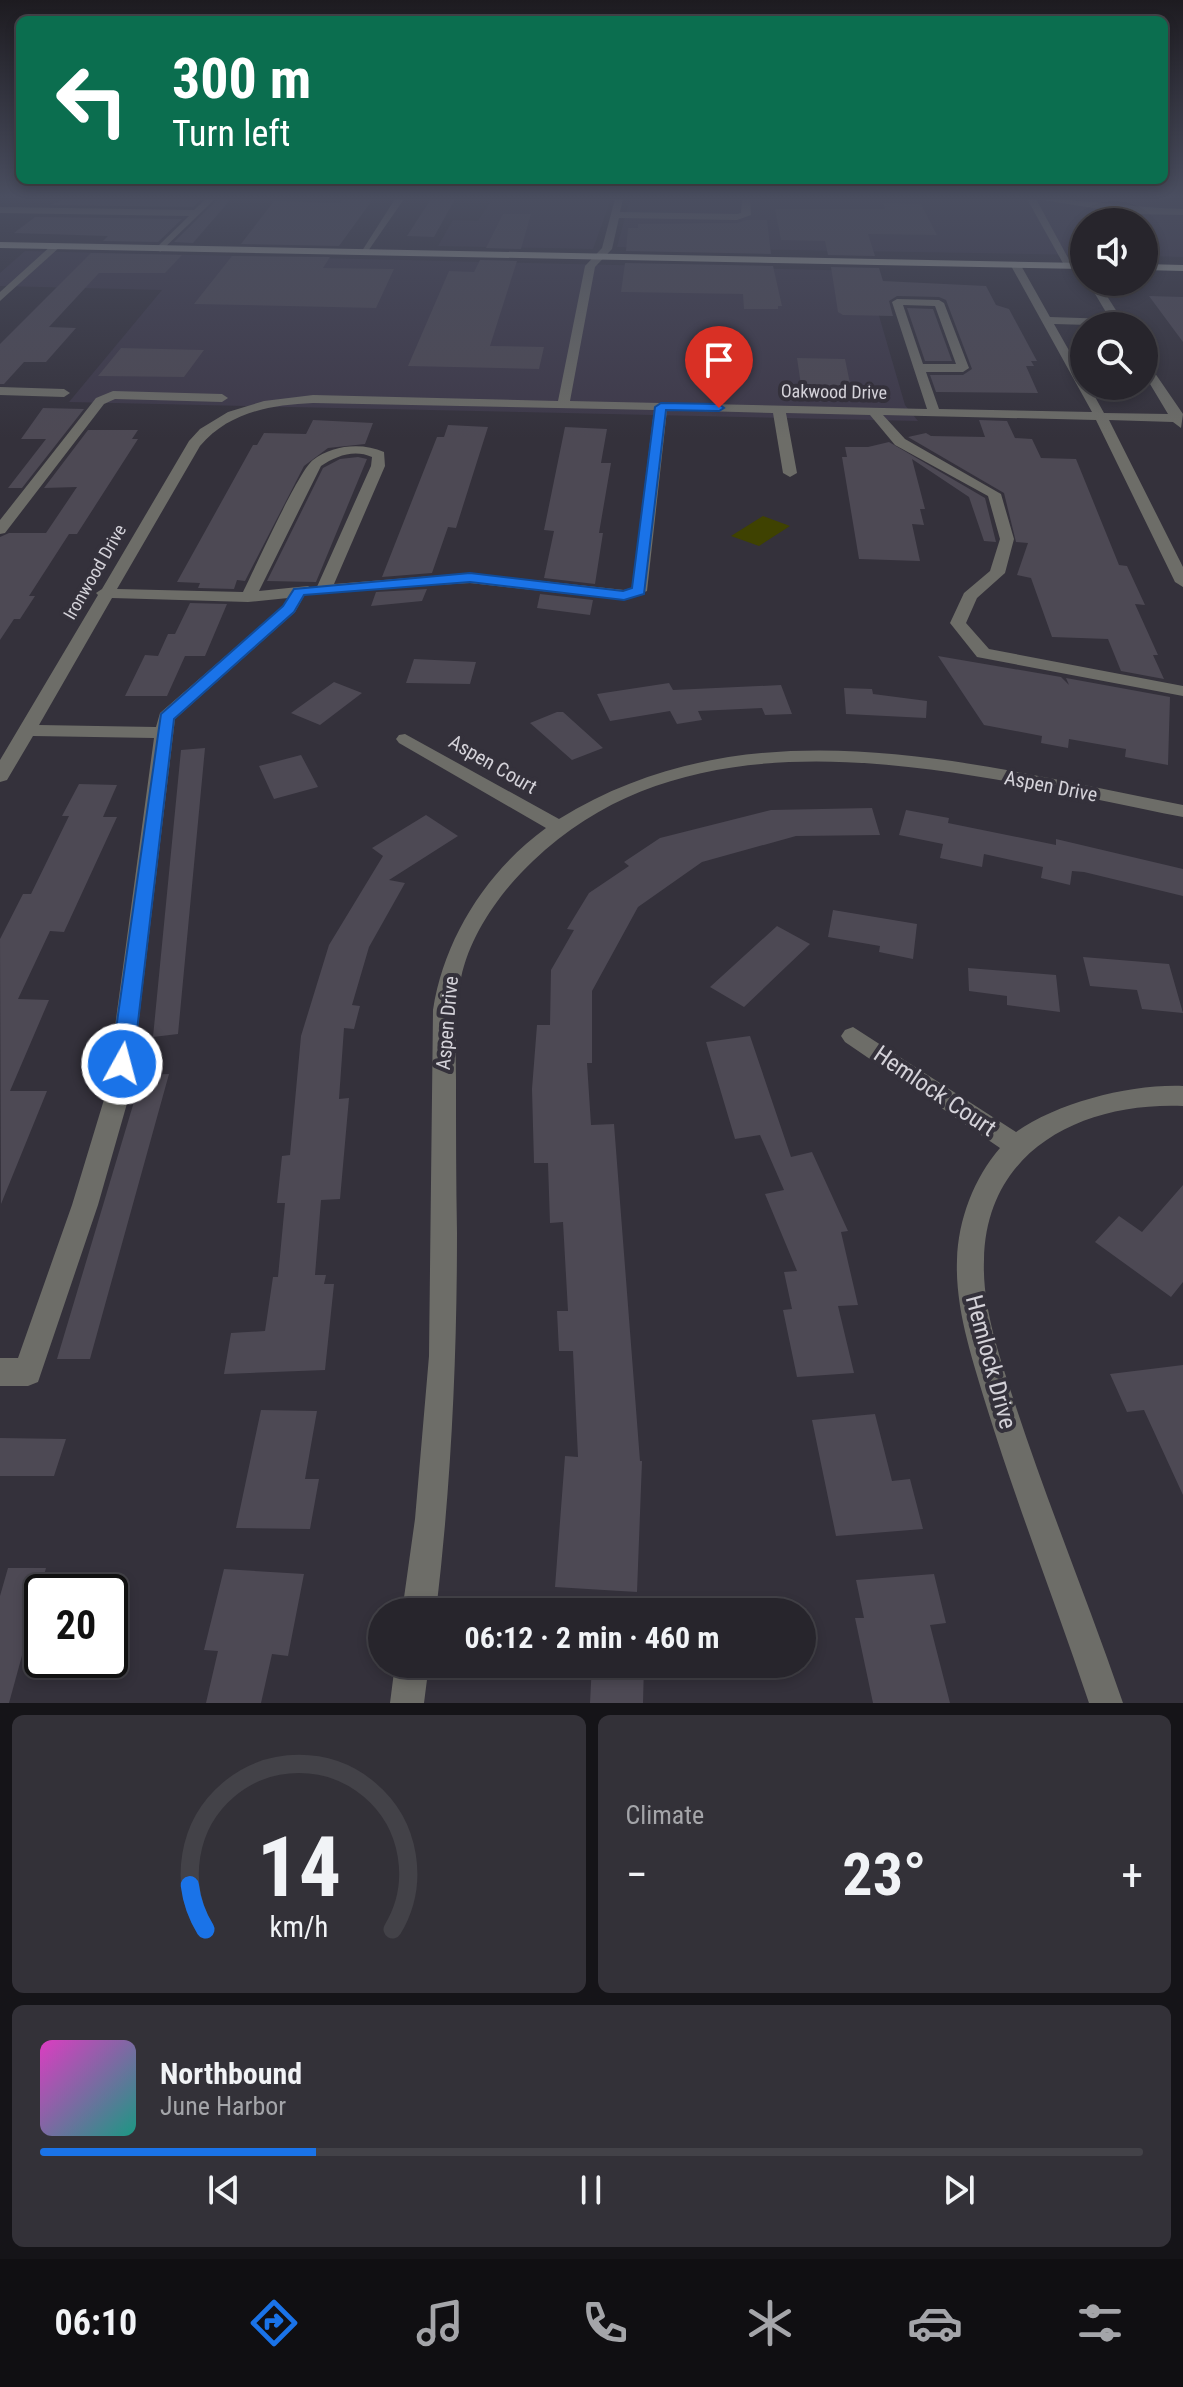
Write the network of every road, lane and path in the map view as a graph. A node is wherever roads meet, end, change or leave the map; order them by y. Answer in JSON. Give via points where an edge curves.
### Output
{"nodes":[{"id":1,"x":21,"y":278,"type":"edge"},
{"id":2,"x":588,"y":278,"type":"edge"},
{"id":3,"x":1023,"y":278,"type":"edge"},
{"id":4,"x":0,"y":298,"type":"edge"},
{"id":5,"x":1045,"y":320,"type":"junction"},
{"id":6,"x":1070,"y":321,"type":"edge"},
{"id":7,"x":919,"y":368,"type":"junction"},
{"id":8,"x":1158,"y":386,"type":"edge"},
{"id":9,"x":0,"y":391,"type":"edge"},
{"id":10,"x":64,"y":393,"type":"dead end"},
{"id":11,"x":222,"y":398,"type":"dead end"},
{"id":12,"x":563,"y":405,"type":"junction"},
{"id":13,"x":661,"y":407,"type":"junction"},
{"id":14,"x":779,"y":409,"type":"junction"},
{"id":15,"x":246,"y":410,"type":"joint"},
{"id":16,"x":873,"y":411,"type":"junction"},
{"id":17,"x":934,"y":412,"type":"junction"},
{"id":18,"x":1100,"y":416,"type":"junction"},
{"id":19,"x":1181,"y":421,"type":"edge"},
{"id":20,"x":790,"y":473,"type":"dead end"},
{"id":21,"x":0,"y":530,"type":"edge"},
{"id":22,"x":1183,"y":582,"type":"edge"},
{"id":23,"x":324,"y":589,"type":"junction"},
{"id":24,"x":299,"y":592,"type":"junction"},
{"id":25,"x":104,"y":593,"type":"junction"},
{"id":26,"x":248,"y":597,"type":"junction"},
{"id":27,"x":1183,"y":691,"type":"edge"},
{"id":28,"x":27,"y":730,"type":"junction"},
{"id":29,"x":164,"y":733,"type":"junction"},
{"id":30,"x":405,"y":739,"type":"dead end"},
{"id":31,"x":0,"y":776,"type":"edge"},
{"id":32,"x":1183,"y":811,"type":"edge"},
{"id":33,"x":559,"y":827,"type":"junction"},
{"id":34,"x":853,"y":1036,"type":"dead end"},
{"id":35,"x":1183,"y":1096,"type":"edge"},
{"id":36,"x":1017,"y":1146,"type":"junction"},
{"id":37,"x":0,"y":1372,"type":"edge"},
{"id":38,"x":421,"y":1598,"type":"edge"},
{"id":39,"x":410,"y":1678,"type":"edge"},
{"id":40,"x":407,"y":1703,"type":"edge"},
{"id":41,"x":1106,"y":1703,"type":"edge"}],
"edges":[{"from":1,"to":4,"type":"street"},
{"from":2,"to":12,"type":"street"},
{"from":3,"to":5,"type":"street"},
{"from":5,"to":6,"type":"street"},
{"from":5,"to":18,"type":"street"},
{"from":7,"to":7,"type":"street","via":[[910,342],[897,302],[939,303],[963,368]]},
{"from":7,"to":17,"type":"street"},
{"from":8,"to":19,"type":"street"},
{"from":9,"to":10,"type":"street"},
{"from":11,"to":21,"type":"street","via":[[113,395],[100,401]]},
{"from":12,"to":13,"type":"street","name":"Oakwood Drive"},
{"from":12,"to":15,"type":"street","name":"Oakwood Drive","via":[[313,399]]},
{"from":13,"to":14,"type":"street","name":"Oakwood Drive"},
{"from":13,"to":23,"type":"street","via":[[639,591],[624,595],[470,578]]},
{"from":14,"to":16,"type":"street","name":"Oakwood Drive"},
{"from":14,"to":20,"type":"street"},
{"from":15,"to":25,"type":"street","name":"Ironwood Drive","via":[[201,435]]},
{"from":16,"to":17,"type":"street","name":"Oakwood Drive"},
{"from":16,"to":27,"type":"street","via":[[900,442],[994,494],[1007,539],[997,573],[970,596],[958,623],[983,653]]},
{"from":17,"to":18,"type":"street","name":"Oakwood Drive"},
{"from":18,"to":19,"type":"street","name":"Oakwood Drive"},
{"from":18,"to":22,"type":"street"},
{"from":23,"to":24,"type":"street"},
{"from":23,"to":26,"type":"street","via":[[378,466],[379,455],[372,450],[339,452],[315,464]]},
{"from":24,"to":26,"type":"street"},
{"from":24,"to":29,"type":"street","via":[[289,609],[166,717]]},
{"from":25,"to":26,"type":"street"},
{"from":25,"to":28,"type":"street","name":"Ironwood Drive"},
{"from":28,"to":29,"type":"street"},
{"from":28,"to":31,"type":"street","name":"Ironwood Drive"},
{"from":29,"to":37,"type":"street","via":[[118,1093],[28,1372]]},
{"from":30,"to":33,"type":"street","name":"Aspen Court"},
{"from":32,"to":33,"type":"street","name":"Aspen Drive","via":[[922,763],[799,754],[685,772],[626,791]]},
{"from":33,"to":38,"type":"street","name":"Aspen Drive","via":[[508,872],[478,914],[452,966],[441,1088],[443,1356]]},
{"from":34,"to":36,"type":"street","name":"Hemlock Court"},
{"from":35,"to":36,"type":"street","name":"Hemlock Drive","via":[[1162,1094],[1103,1105],[1054,1122]]},
{"from":36,"to":41,"type":"street","name":"Hemlock Drive","via":[[990,1184],[976,1220],[969,1261],[972,1298],[1013,1444]]},
{"from":39,"to":40,"type":"street"}]}
